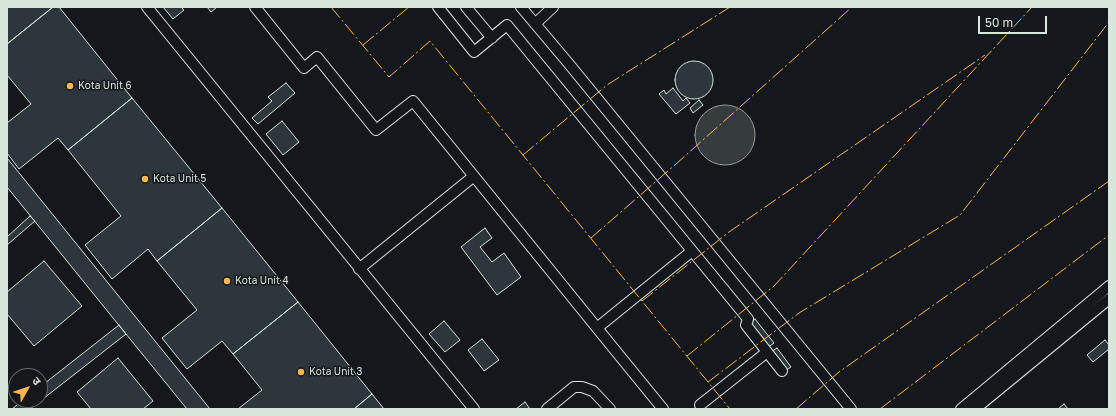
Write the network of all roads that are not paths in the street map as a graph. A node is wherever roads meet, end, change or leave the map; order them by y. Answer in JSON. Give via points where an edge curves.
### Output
{"nodes":[{"id":1,"x":147,"y":7,"type":"edge"},
{"id":2,"x":254,"y":7,"type":"edge"},
{"id":3,"x":438,"y":7,"type":"edge"},
{"id":4,"x":466,"y":7,"type":"edge"},
{"id":5,"x":521,"y":7,"type":"edge"},
{"id":6,"x":552,"y":7,"type":"edge"},
{"id":7,"x":535,"y":24,"type":"junction"},
{"id":8,"x":492,"y":38,"type":"junction"},
{"id":9,"x":474,"y":176,"type":"junction"},
{"id":10,"x":692,"y":251,"type":"junction"},
{"id":11,"x":359,"y":269,"type":"junction"},
{"id":12,"x":1109,"y":286,"type":"edge"},
{"id":13,"x":1109,"y":299,"type":"edge"},
{"id":14,"x":596,"y":328,"type":"junction"},
{"id":15,"x":767,"y":352,"type":"junction"},
{"id":16,"x":782,"y":372,"type":"dead end"},
{"id":17,"x":700,"y":405,"type":"dead end"},
{"id":18,"x":474,"y":409,"type":"edge"},
{"id":19,"x":547,"y":409,"type":"edge"},
{"id":20,"x":610,"y":409,"type":"edge"},
{"id":21,"x":663,"y":409,"type":"edge"},
{"id":22,"x":851,"y":409,"type":"edge"},
{"id":23,"x":961,"y":409,"type":"edge"},
{"id":24,"x":975,"y":409,"type":"edge"}],
"edges":[{"from":1,"to":11,"type":"lane"},
{"from":2,"to":9,"type":"lane","via":[[304,68],[317,57],[376,130],[413,101]]},
{"from":3,"to":8,"type":"lane","via":[[474,52]]},
{"from":4,"to":8,"type":"lane"},
{"from":5,"to":7,"type":"lane"},
{"from":6,"to":7,"type":"lane"},
{"from":7,"to":22,"type":"lane"},
{"from":8,"to":10,"type":"lane","via":[[507,25]]},
{"from":9,"to":11,"type":"lane"},
{"from":9,"to":14,"type":"lane"},
{"from":10,"to":14,"type":"lane"},
{"from":10,"to":15,"type":"lane","via":[[748,319],[746,325]]},
{"from":11,"to":18,"type":"lane"},
{"from":12,"to":23,"type":"lane"},
{"from":13,"to":24,"type":"lane"},
{"from":14,"to":21,"type":"lane"},
{"from":15,"to":16,"type":"lane"},
{"from":15,"to":17,"type":"lane"},
{"from":19,"to":20,"type":"lane","via":[[574,387],[593,391]]}]}
